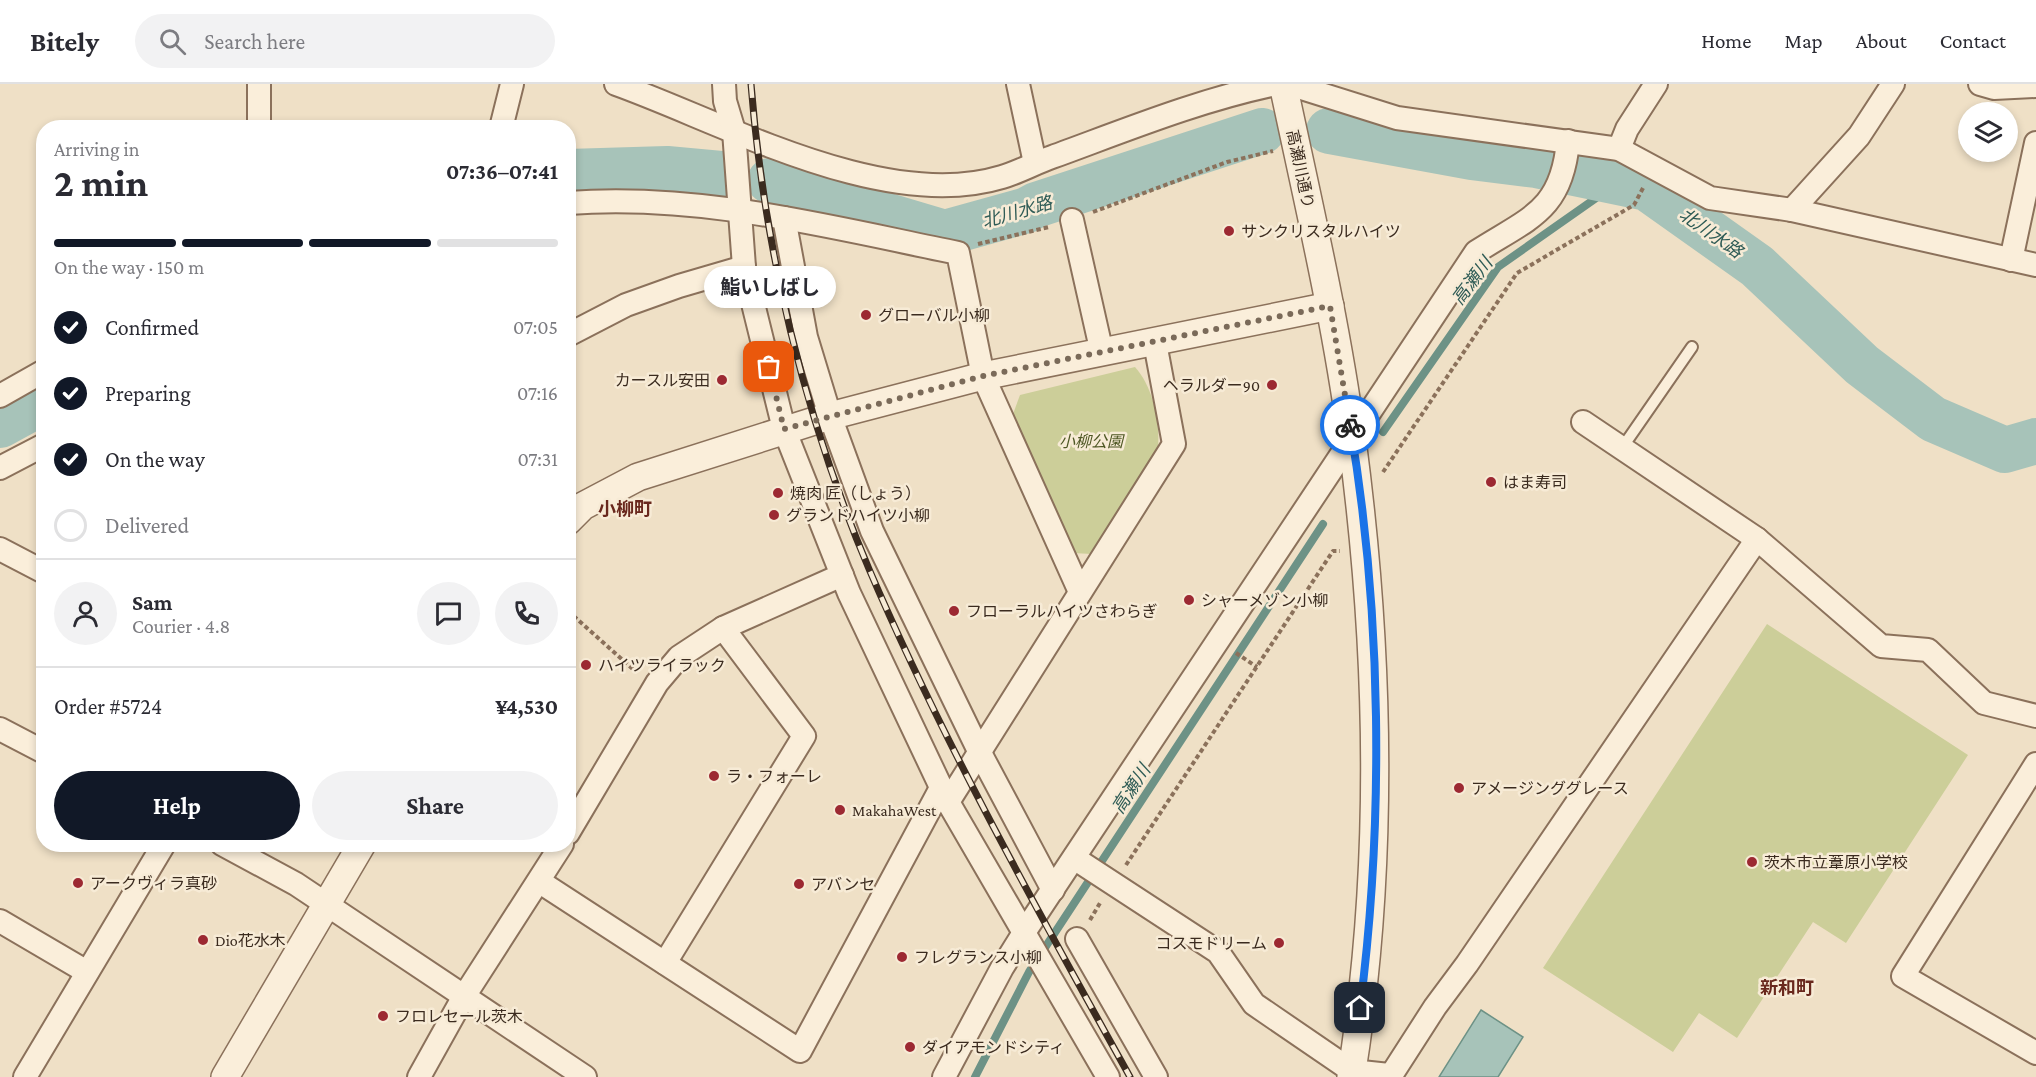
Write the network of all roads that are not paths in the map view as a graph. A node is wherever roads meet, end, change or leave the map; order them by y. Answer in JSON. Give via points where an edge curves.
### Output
{"nodes":[{"id":1,"x":259,"y":84,"type":"edge"},
{"id":2,"x":512,"y":84,"type":"edge"},
{"id":3,"x":616,"y":84,"type":"edge"},
{"id":4,"x":724,"y":84,"type":"edge"},
{"id":5,"x":1018,"y":84,"type":"edge"},
{"id":6,"x":1276,"y":84,"type":"edge"},
{"id":7,"x":1283,"y":84,"type":"edge"},
{"id":8,"x":1289,"y":84,"type":"edge"},
{"id":9,"x":1656,"y":84,"type":"edge"},
{"id":10,"x":1893,"y":84,"type":"edge"},
{"id":11,"x":1980,"y":84,"type":"edge"},
{"id":12,"x":2034,"y":85,"type":"edge"},
{"id":13,"x":259,"y":120,"type":"edge"},
{"id":14,"x":503,"y":120,"type":"edge"},
{"id":15,"x":734,"y":131,"type":"junction"},
{"id":16,"x":2036,"y":143,"type":"edge"},
{"id":17,"x":1567,"y":148,"type":"junction"},
{"id":18,"x":1619,"y":149,"type":"junction"},
{"id":19,"x":1035,"y":164,"type":"junction"},
{"id":20,"x":576,"y":202,"type":"edge"},
{"id":21,"x":740,"y":209,"type":"junction"},
{"id":22,"x":1792,"y":210,"type":"junction"},
{"id":23,"x":784,"y":218,"type":"junction"},
{"id":24,"x":1072,"y":220,"type":"road end"},
{"id":25,"x":2011,"y":260,"type":"junction"},
{"id":26,"x":2036,"y":266,"type":"edge"},
{"id":27,"x":744,"y":267,"type":"junction"},
{"id":28,"x":1330,"y":306,"type":"junction"},
{"id":29,"x":576,"y":331,"type":"edge"},
{"id":30,"x":1155,"y":343,"type":"junction"},
{"id":31,"x":1692,"y":347,"type":"dead end"},
{"id":32,"x":1102,"y":353,"type":"junction"},
{"id":33,"x":36,"y":376,"type":"edge"},
{"id":34,"x":983,"y":376,"type":"junction"},
{"id":35,"x":0,"y":396,"type":"edge"},
{"id":36,"x":830,"y":416,"type":"junction"},
{"id":37,"x":1583,"y":422,"type":"dead end"},
{"id":38,"x":784,"y":429,"type":"junction"},
{"id":39,"x":1352,"y":438,"type":"junction"},
{"id":40,"x":1622,"y":448,"type":"junction"},
{"id":41,"x":36,"y":449,"type":"edge"},
{"id":42,"x":0,"y":468,"type":"edge"},
{"id":43,"x":576,"y":513,"type":"edge"},
{"id":44,"x":1757,"y":538,"type":"junction"},
{"id":45,"x":0,"y":549,"type":"edge"},
{"id":46,"x":36,"y":568,"type":"edge"},
{"id":47,"x":842,"y":575,"type":"junction"},
{"id":48,"x":1080,"y":592,"type":"junction"},
{"id":49,"x":723,"y":628,"type":"junction"},
{"id":50,"x":2036,"y":716,"type":"edge"},
{"id":51,"x":0,"y":729,"type":"edge"},
{"id":52,"x":36,"y":748,"type":"edge"},
{"id":53,"x":979,"y":751,"type":"junction"},
{"id":54,"x":2036,"y":764,"type":"edge"},
{"id":55,"x":945,"y":795,"type":"junction"},
{"id":56,"x":576,"y":820,"type":"edge"},
{"id":57,"x":159,"y":852,"type":"edge"},
{"id":58,"x":237,"y":852,"type":"edge"},
{"id":59,"x":357,"y":852,"type":"edge"},
{"id":60,"x":557,"y":852,"type":"edge"},
{"id":61,"x":1077,"y":861,"type":"junction"},
{"id":62,"x":540,"y":882,"type":"junction"},
{"id":63,"x":1053,"y":890,"type":"junction"},
{"id":64,"x":327,"y":906,"type":"junction"},
{"id":65,"x":0,"y":921,"type":"edge"},
{"id":66,"x":1028,"y":936,"type":"junction"},
{"id":67,"x":1077,"y":939,"type":"dead end"},
{"id":68,"x":665,"y":963,"type":"junction"},
{"id":69,"x":87,"y":972,"type":"junction"},
{"id":70,"x":463,"y":998,"type":"junction"},
{"id":71,"x":2036,"y":1053,"type":"edge"},
{"id":72,"x":1351,"y":1074,"type":"edge"},
{"id":73,"x":1390,"y":1076,"type":"edge"},
{"id":74,"x":25,"y":1077,"type":"edge"},
{"id":75,"x":225,"y":1077,"type":"edge"},
{"id":76,"x":419,"y":1077,"type":"edge"},
{"id":77,"x":585,"y":1077,"type":"edge"},
{"id":78,"x":944,"y":1077,"type":"edge"},
{"id":79,"x":1108,"y":1077,"type":"edge"},
{"id":80,"x":1156,"y":1077,"type":"edge"}],
"edges":[{"from":1,"to":13,"type":"street"},
{"from":2,"to":14,"type":"street"},
{"from":3,"to":15,"type":"street"},
{"from":4,"to":15,"type":"street"},
{"from":5,"to":19,"type":"street"},
{"from":6,"to":19,"type":"street","via":[[1237,92]]},
{"from":7,"to":28,"type":"street","name":"高瀬川通り"},
{"from":8,"to":17,"type":"street","via":[[1397,118]]},
{"from":9,"to":18,"type":"street"},
{"from":10,"to":22,"type":"street","via":[[1859,136]]},
{"from":11,"to":12,"type":"street","via":[[1994,88]]},
{"from":15,"to":19,"type":"street","via":[[877,178],[943,186],[1001,178]]},
{"from":15,"to":21,"type":"street"},
{"from":16,"to":25,"type":"street"},
{"from":17,"to":18,"type":"street"},
{"from":17,"to":39,"type":"street","via":[[1562,182],[1546,207],[1476,252]]},
{"from":18,"to":22,"type":"street","via":[[1710,198]]},
{"from":20,"to":21,"type":"street","via":[[619,199]]},
{"from":21,"to":23,"type":"street"},
{"from":21,"to":27,"type":"street"},
{"from":22,"to":25,"type":"street"},
{"from":23,"to":34,"type":"street","via":[[958,253]]},
{"from":23,"to":36,"type":"street","via":[[806,337]]},
{"from":24,"to":32,"type":"street"},
{"from":25,"to":26,"type":"street"},
{"from":27,"to":29,"type":"street","via":[[626,305]]},
{"from":27,"to":38,"type":"street"},
{"from":28,"to":30,"type":"street"},
{"from":28,"to":39,"type":"street","name":"高瀬川通り"},
{"from":30,"to":32,"type":"street"},
{"from":30,"to":48,"type":"street","via":[[1174,444]]},
{"from":31,"to":40,"type":"lane"},
{"from":32,"to":34,"type":"street"},
{"from":33,"to":35,"type":"street"},
{"from":34,"to":36,"type":"street"},
{"from":34,"to":48,"type":"street"},
{"from":36,"to":38,"type":"street"},
{"from":36,"to":53,"type":"street","via":[[872,531]]},
{"from":37,"to":40,"type":"street"},
{"from":38,"to":43,"type":"street","via":[[638,477]]},
{"from":38,"to":47,"type":"street"},
{"from":39,"to":61,"type":"street"},
{"from":39,"to":72,"type":"street","name":"高瀬川通り","via":[[1371,614],[1376,772],[1370,924]]},
{"from":40,"to":44,"type":"street"},
{"from":41,"to":42,"type":"street"},
{"from":44,"to":50,"type":"street","via":[[1881,646],[1928,650],[1984,703]]},
{"from":44,"to":73,"type":"street"},
{"from":45,"to":46,"type":"street"},
{"from":47,"to":49,"type":"street"},
{"from":47,"to":55,"type":"street"},
{"from":48,"to":53,"type":"street"},
{"from":49,"to":56,"type":"street","via":[[679,657],[654,689]]},
{"from":49,"to":68,"type":"street","via":[[804,736]]},
{"from":51,"to":52,"type":"street"},
{"from":53,"to":55,"type":"street"},
{"from":53,"to":63,"type":"street"},
{"from":54,"to":71,"type":"street","via":[[1903,976]]},
{"from":55,"to":66,"type":"street"},
{"from":55,"to":68,"type":"street","via":[[800,1051]]},
{"from":57,"to":69,"type":"street"},
{"from":58,"to":64,"type":"street"},
{"from":59,"to":64,"type":"street"},
{"from":60,"to":62,"type":"street"},
{"from":61,"to":63,"type":"street"},
{"from":61,"to":72,"type":"street","via":[[1218,952],[1254,1004]]},
{"from":62,"to":68,"type":"street"},
{"from":62,"to":70,"type":"street"},
{"from":63,"to":66,"type":"street"},
{"from":64,"to":70,"type":"street"},
{"from":64,"to":75,"type":"street"},
{"from":65,"to":69,"type":"street"},
{"from":66,"to":78,"type":"street","via":[[1002,968]]},
{"from":66,"to":79,"type":"street"},
{"from":67,"to":80,"type":"street"},
{"from":69,"to":74,"type":"street"},
{"from":70,"to":76,"type":"street"},
{"from":70,"to":77,"type":"street"},
{"from":72,"to":73,"type":"street"}]}
